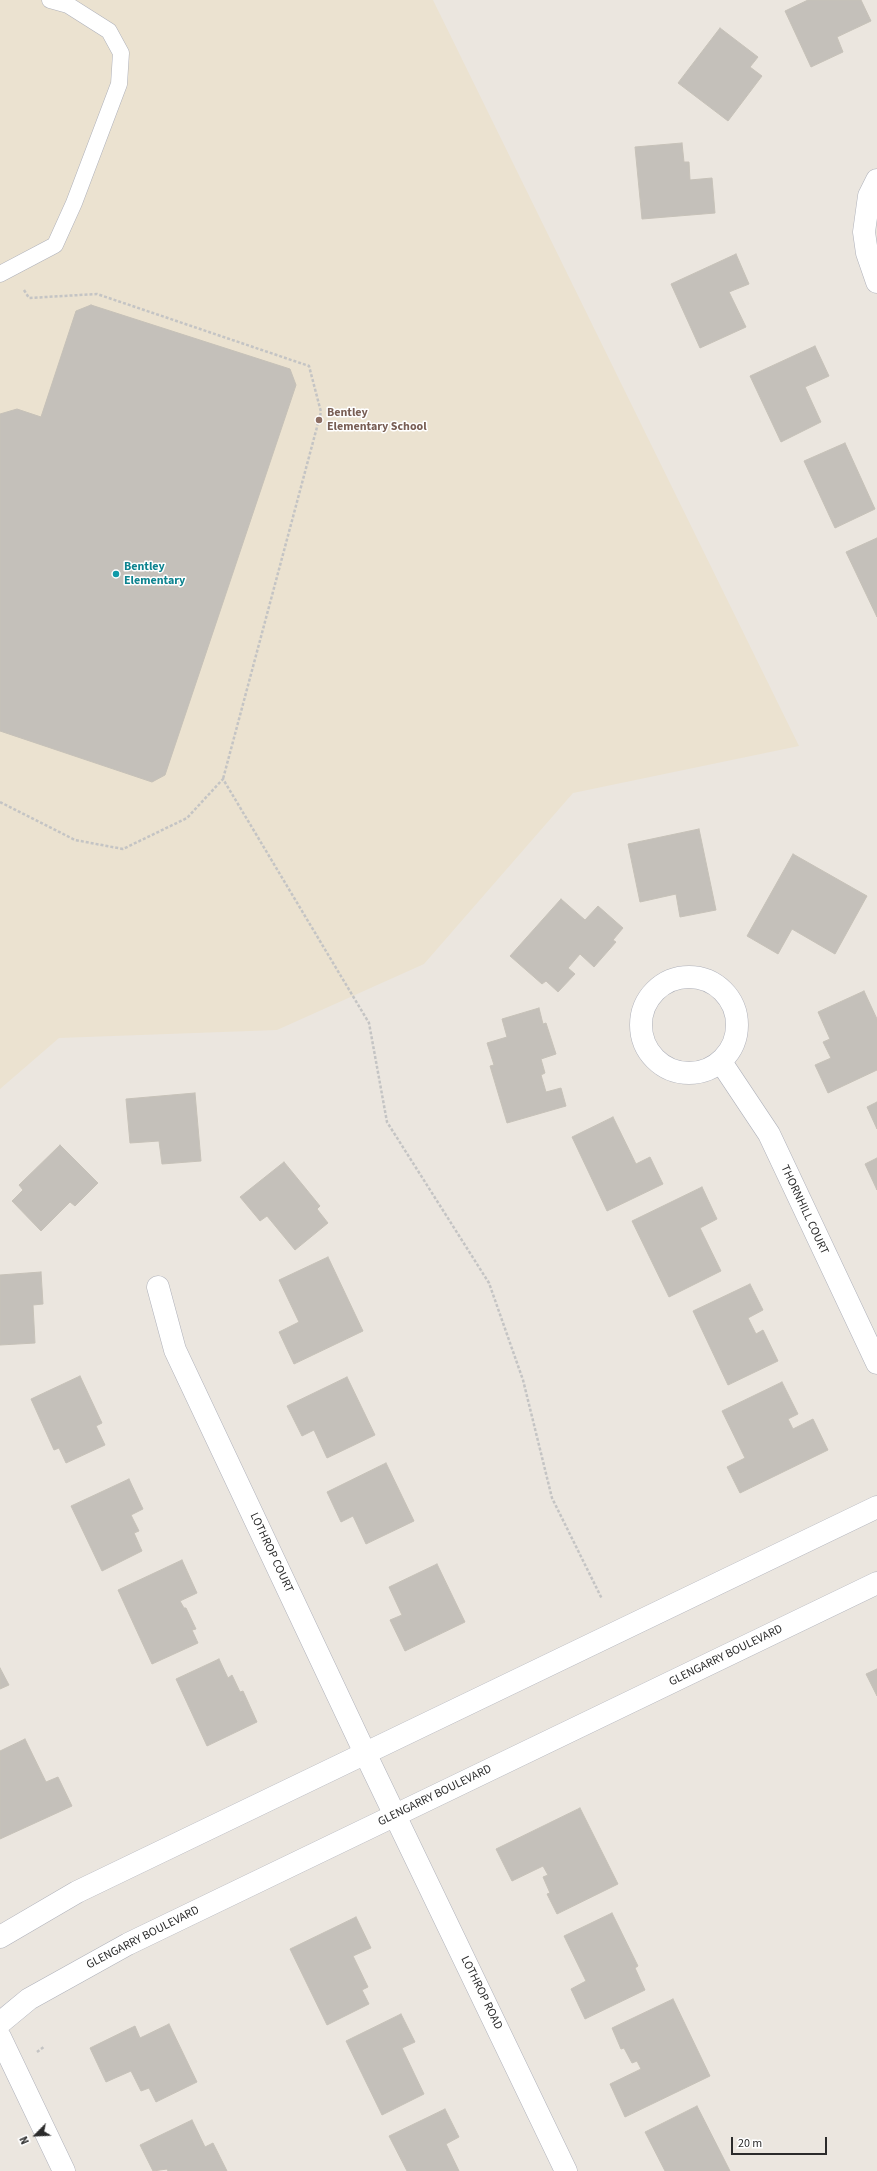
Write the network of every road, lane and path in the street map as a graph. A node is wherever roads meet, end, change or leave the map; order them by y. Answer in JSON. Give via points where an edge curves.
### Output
{"nodes":[{"id":1,"x":50,"y":0,"type":"edge"},
{"id":2,"x":877,"y":180,"type":"edge"},
{"id":3,"x":5,"y":272,"type":"edge"},
{"id":4,"x":877,"y":282,"type":"edge"},
{"id":5,"x":223,"y":779,"type":"junction"},
{"id":6,"x":0,"y":802,"type":"edge"},
{"id":7,"x":720,"y":1062,"type":"junction"},
{"id":8,"x":158,"y":1286,"type":"dead end"},
{"id":9,"x":877,"y":1364,"type":"edge"},
{"id":10,"x":877,"y":1507,"type":"edge"},
{"id":11,"x":877,"y":1583,"type":"edge"},
{"id":12,"x":602,"y":1599,"type":"dead end"},
{"id":13,"x":365,"y":1753,"type":"junction"},
{"id":14,"x":395,"y":1815,"type":"junction"},
{"id":15,"x":0,"y":1937,"type":"edge"},
{"id":16,"x":0,"y":2023,"type":"edge"},
{"id":17,"x":0,"y":2037,"type":"edge"},
{"id":18,"x":64,"y":2171,"type":"edge"},
{"id":19,"x":566,"y":2171,"type":"edge"}],
"edges":[{"from":1,"to":3,"type":"lane","via":[[68,5],[109,31],[121,54],[120,84],[55,245]]},
{"from":2,"to":4,"type":"street","via":[[869,196],[864,232],[867,253]]},
{"from":3,"to":5,"type":"path","via":[[29,298],[97,294],[309,366],[321,412]]},
{"from":5,"to":6,"type":"path","via":[[187,818],[123,849],[75,840]]},
{"from":5,"to":12,"type":"path","via":[[369,1023],[387,1122],[489,1283],[523,1380],[552,1498]]},
{"from":7,"to":7,"type":"street","via":[[732,1047],[738,1029],[736,1010],[727,994],[712,982],[694,976],[675,979],[658,988],[646,1002],[641,1021],[643,1040],[652,1056],[667,1068],[685,1073],[704,1071]]},
{"from":7,"to":9,"type":"street","name":"THORNHILL COURT","via":[[769,1134]]},
{"from":8,"to":13,"type":"street","name":"LOTHROP COURT","via":[[175,1350]]},
{"from":10,"to":13,"type":"street"},
{"from":11,"to":14,"type":"street","name":"GLENGARRY BOULEVARD"},
{"from":13,"to":14,"type":"street","name":"LOTHROP COURT"},
{"from":13,"to":15,"type":"street","via":[[77,1892]]},
{"from":14,"to":16,"type":"street","name":"GLENGARRY BOULEVARD","via":[[128,1944],[29,2000]]},
{"from":14,"to":19,"type":"street","name":"LOTHROP ROAD"},
{"from":17,"to":18,"type":"street"}]}
